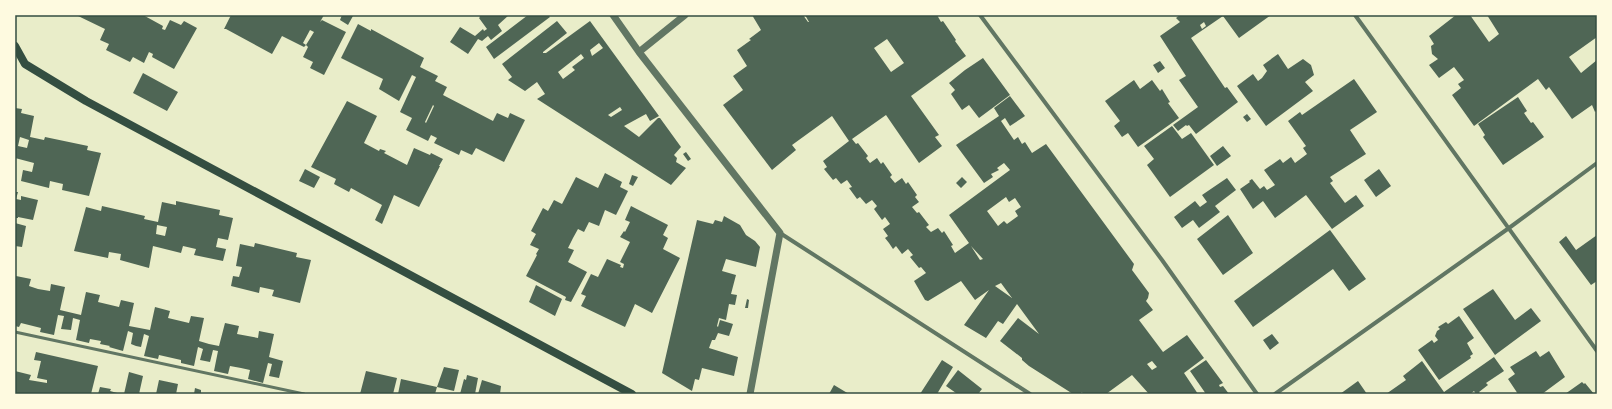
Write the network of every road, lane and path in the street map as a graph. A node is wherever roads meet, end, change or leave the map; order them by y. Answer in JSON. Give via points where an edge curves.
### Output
{"nodes":[{"id":1,"x":613,"y":15,"type":"edge"},
{"id":2,"x":685,"y":15,"type":"edge"},
{"id":3,"x":980,"y":15,"type":"edge"},
{"id":4,"x":1355,"y":15,"type":"edge"},
{"id":5,"x":15,"y":46,"type":"edge"},
{"id":6,"x":639,"y":52,"type":"junction"},
{"id":7,"x":15,"y":62,"type":"edge"},
{"id":8,"x":25,"y":64,"type":"junction"},
{"id":9,"x":1597,"y":162,"type":"edge"},
{"id":10,"x":1509,"y":228,"type":"junction"},
{"id":11,"x":780,"y":233,"type":"junction"},
{"id":12,"x":15,"y":332,"type":"edge"},
{"id":13,"x":1597,"y":351,"type":"edge"},
{"id":14,"x":304,"y":394,"type":"edge"},
{"id":15,"x":632,"y":394,"type":"edge"},
{"id":16,"x":750,"y":394,"type":"edge"},
{"id":17,"x":1030,"y":394,"type":"edge"},
{"id":18,"x":1257,"y":394,"type":"edge"},
{"id":19,"x":1275,"y":394,"type":"edge"}],
"edges":[{"from":1,"to":6,"type":"street"},
{"from":2,"to":6,"type":"street"},
{"from":3,"to":18,"type":"street","via":[[1157,253]]},
{"from":4,"to":10,"type":"street"},
{"from":5,"to":8,"type":"main road"},
{"from":6,"to":11,"type":"street"},
{"from":7,"to":8,"type":"main road"},
{"from":8,"to":15,"type":"main road","via":[[86,102]]},
{"from":9,"to":10,"type":"street"},
{"from":10,"to":13,"type":"street"},
{"from":10,"to":19,"type":"street"},
{"from":11,"to":16,"type":"street"},
{"from":11,"to":17,"type":"street"},
{"from":12,"to":14,"type":"lane"}]}
